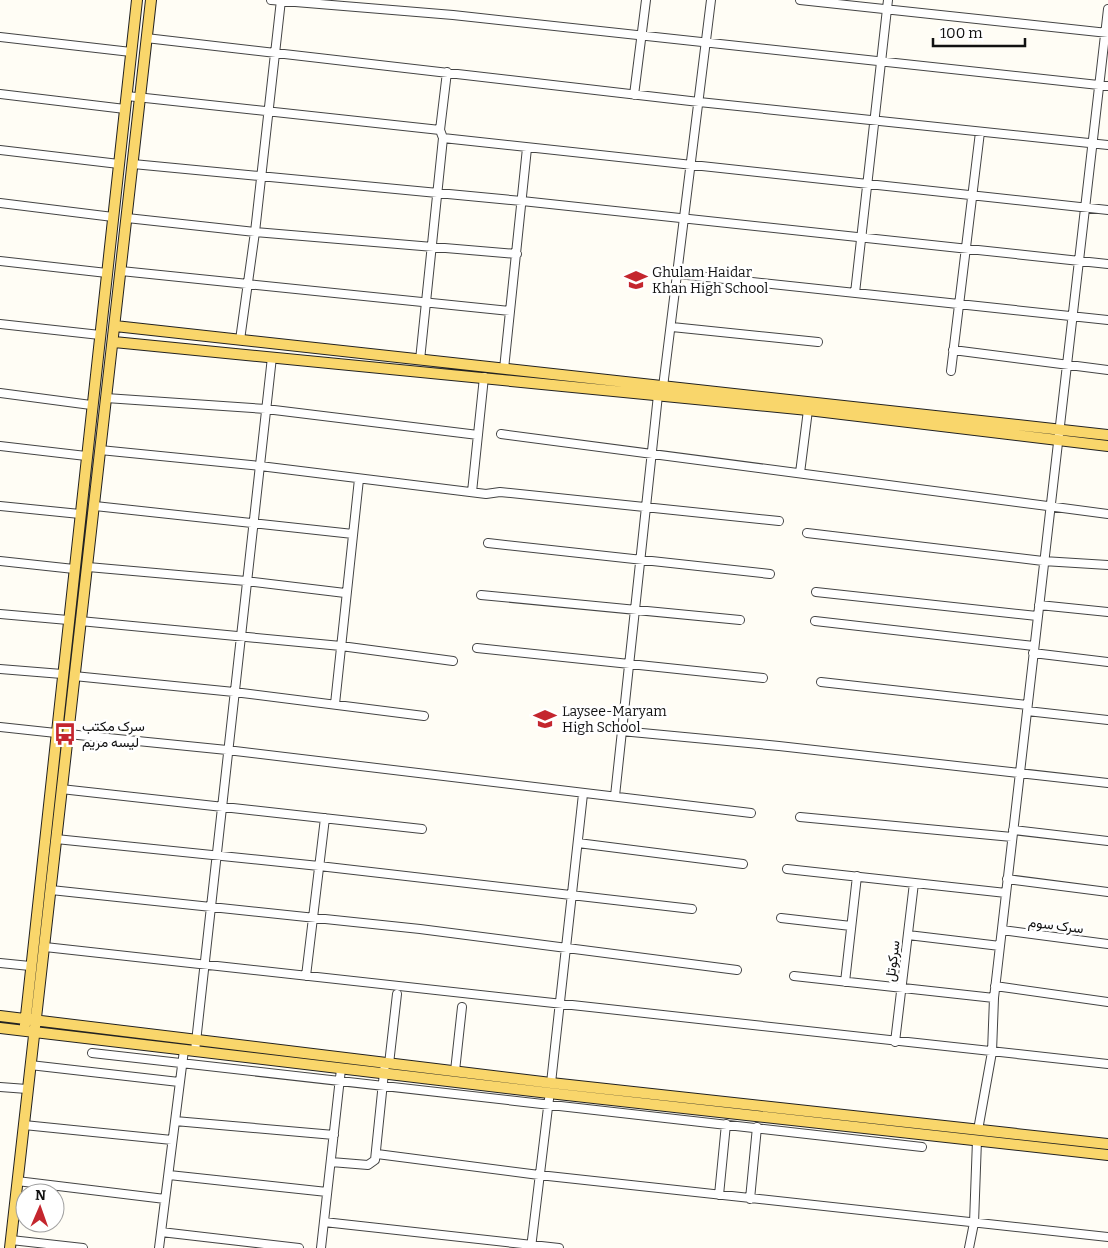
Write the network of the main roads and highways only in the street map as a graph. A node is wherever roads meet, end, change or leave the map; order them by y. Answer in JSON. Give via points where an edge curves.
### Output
{"nodes":[{"id":1,"x":137,"y":0,"type":"edge"},
{"id":2,"x":150,"y":0,"type":"edge"},
{"id":3,"x":115,"y":326,"type":"junction"},
{"id":4,"x":114,"y":342,"type":"junction"},
{"id":5,"x":599,"y":384,"type":"junction"},
{"id":6,"x":660,"y":391,"type":"junction"},
{"id":7,"x":1058,"y":435,"type":"junction"},
{"id":8,"x":1108,"y":435,"type":"edge"},
{"id":9,"x":1108,"y":446,"type":"edge"},
{"id":10,"x":57,"y":716,"type":"junction"},
{"id":11,"x":70,"y":718,"type":"junction"},
{"id":12,"x":53,"y":752,"type":"junction"},
{"id":13,"x":66,"y":754,"type":"junction"},
{"id":14,"x":0,"y":1016,"type":"edge"},
{"id":15,"x":25,"y":1019,"type":"junction"},
{"id":16,"x":36,"y":1020,"type":"junction"},
{"id":17,"x":0,"y":1028,"type":"edge"},
{"id":18,"x":24,"y":1030,"type":"junction"},
{"id":19,"x":34,"y":1036,"type":"junction"},
{"id":20,"x":195,"y":1046,"type":"junction"},
{"id":21,"x":386,"y":1067,"type":"junction"},
{"id":22,"x":505,"y":1077,"type":"junction"},
{"id":23,"x":476,"y":1079,"type":"junction"},
{"id":24,"x":504,"y":1088,"type":"junction"},
{"id":25,"x":898,"y":1120,"type":"junction"},
{"id":26,"x":926,"y":1129,"type":"junction"},
{"id":27,"x":896,"y":1130,"type":"junction"},
{"id":28,"x":1108,"y":1144,"type":"edge"},
{"id":29,"x":1108,"y":1155,"type":"edge"},
{"id":30,"x":10,"y":1244,"type":"edge"}],
"edges":[{"from":1,"to":10,"type":"main road"},
{"from":2,"to":3,"type":"main road"},
{"from":3,"to":4,"type":"main road"},
{"from":3,"to":5,"type":"main road","via":[[504,369]]},
{"from":4,"to":5,"type":"main road","via":[[484,377]]},
{"from":4,"to":11,"type":"main road"},
{"from":5,"to":6,"type":"main road"},
{"from":6,"to":7,"type":"main road"},
{"from":6,"to":7,"type":"main road","via":[[808,410]]},
{"from":7,"to":8,"type":"main road"},
{"from":7,"to":9,"type":"main road"},
{"from":10,"to":11,"type":"main road"},
{"from":10,"to":12,"type":"main road"},
{"from":11,"to":13,"type":"main road"},
{"from":12,"to":13,"type":"main road"},
{"from":12,"to":15,"type":"main road"},
{"from":13,"to":16,"type":"main road"},
{"from":14,"to":15,"type":"main road"},
{"from":15,"to":16,"type":"main road"},
{"from":15,"to":18,"type":"main road"},
{"from":16,"to":19,"type":"main road"},
{"from":16,"to":20,"type":"main road"},
{"from":17,"to":18,"type":"main road"},
{"from":18,"to":19,"type":"main road"},
{"from":19,"to":20,"type":"main road","via":[[184,1050]]},
{"from":19,"to":30,"type":"main road"},
{"from":20,"to":21,"type":"main road"},
{"from":20,"to":21,"type":"main road","via":[[341,1069]]},
{"from":21,"to":23,"type":"main road"},
{"from":21,"to":23,"type":"main road","via":[[455,1071]]},
{"from":22,"to":23,"type":"main road"},
{"from":22,"to":24,"type":"main road","via":[[501,1082]]},
{"from":22,"to":25,"type":"main road"},
{"from":23,"to":24,"type":"main road"},
{"from":24,"to":27,"type":"main road","via":[[549,1099]]},
{"from":25,"to":26,"type":"main road"},
{"from":25,"to":27,"type":"main road"},
{"from":26,"to":27,"type":"main road"},
{"from":26,"to":28,"type":"main road","via":[[978,1130]]},
{"from":26,"to":29,"type":"main road","via":[[977,1140]]}]}
